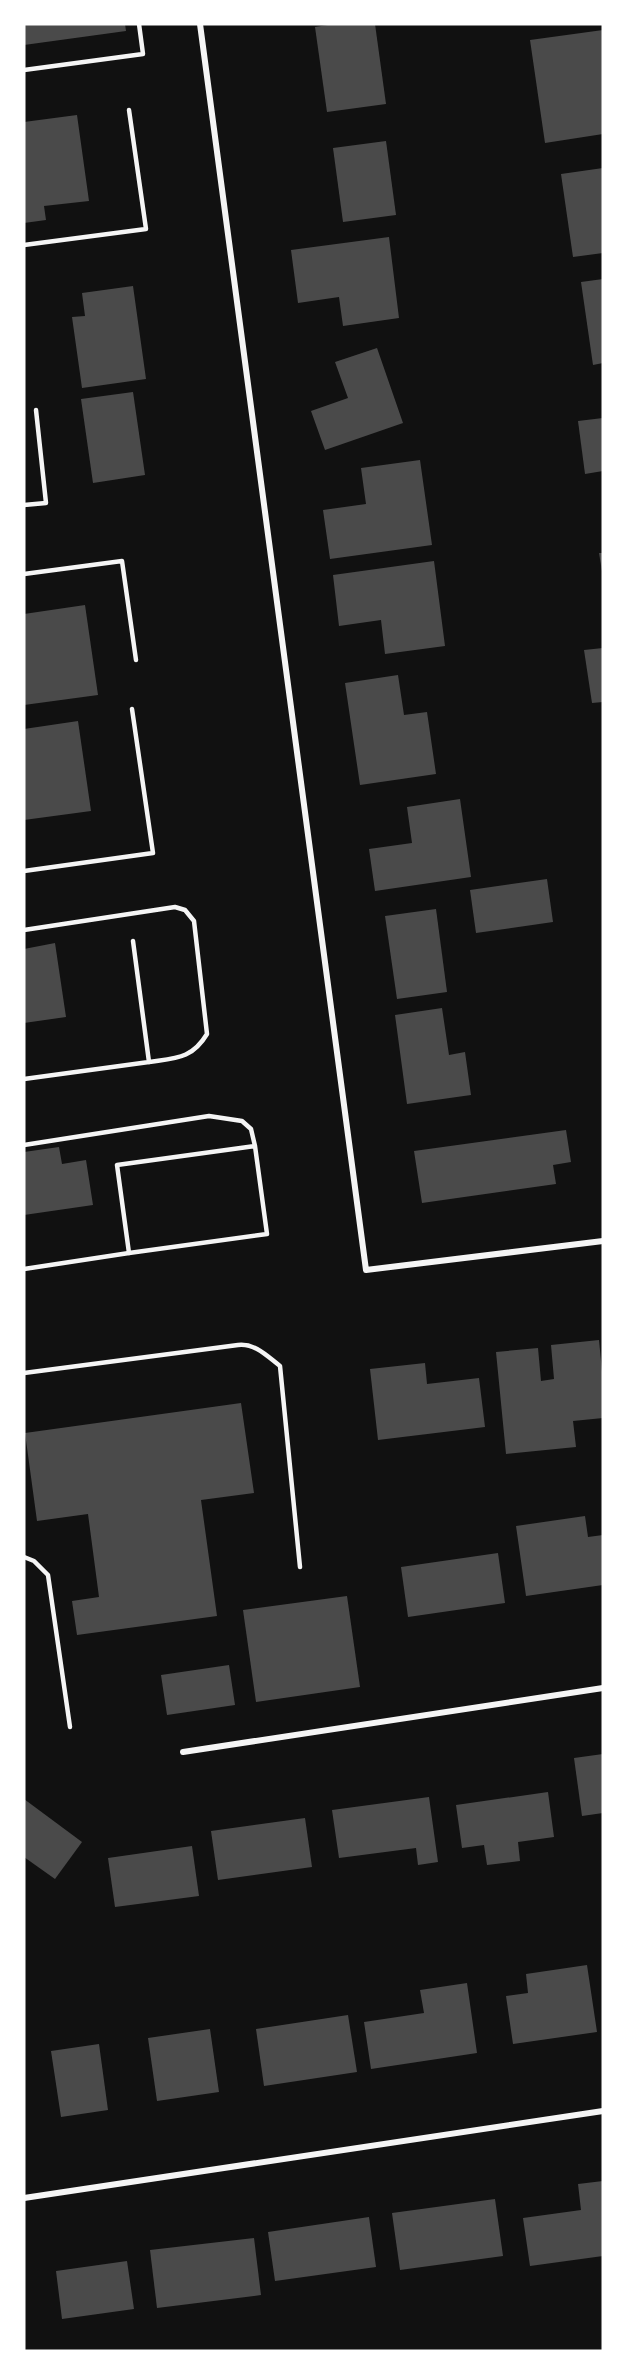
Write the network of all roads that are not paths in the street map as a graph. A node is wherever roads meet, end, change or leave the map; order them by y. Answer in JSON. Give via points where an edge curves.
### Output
{"nodes":[{"id":1,"x":139,"y":24,"type":"edge"},
{"id":2,"x":200,"y":24,"type":"edge"},
{"id":3,"x":24,"y":70,"type":"edge"},
{"id":4,"x":129,"y":110,"type":"dead end"},
{"id":5,"x":24,"y":245,"type":"edge"},
{"id":6,"x":36,"y":410,"type":"dead end"},
{"id":7,"x":24,"y":506,"type":"edge"},
{"id":8,"x":24,"y":574,"type":"edge"},
{"id":9,"x":136,"y":660,"type":"dead end"},
{"id":10,"x":132,"y":709,"type":"dead end"},
{"id":11,"x":24,"y":871,"type":"edge"},
{"id":12,"x":24,"y":930,"type":"edge"},
{"id":13,"x":133,"y":941,"type":"dead end"},
{"id":14,"x":149,"y":1062,"type":"junction"},
{"id":15,"x":24,"y":1079,"type":"edge"},
{"id":16,"x":24,"y":1145,"type":"edge"},
{"id":17,"x":255,"y":1146,"type":"junction"},
{"id":18,"x":603,"y":1241,"type":"edge"},
{"id":19,"x":129,"y":1253,"type":"junction"},
{"id":20,"x":24,"y":1269,"type":"edge"},
{"id":21,"x":24,"y":1373,"type":"edge"},
{"id":22,"x":24,"y":1557,"type":"edge"},
{"id":23,"x":300,"y":1567,"type":"dead end"},
{"id":24,"x":603,"y":1688,"type":"edge"},
{"id":25,"x":70,"y":1727,"type":"dead end"},
{"id":26,"x":183,"y":1752,"type":"dead end"},
{"id":27,"x":603,"y":2111,"type":"edge"},
{"id":28,"x":24,"y":2198,"type":"edge"}],
"edges":[{"from":1,"to":3,"type":"lane","via":[[143,54]]},
{"from":2,"to":18,"type":"street","via":[[366,1270]]},
{"from":4,"to":5,"type":"lane","via":[[146,229]]},
{"from":6,"to":7,"type":"lane","via":[[46,503]]},
{"from":8,"to":9,"type":"lane","via":[[122,561]]},
{"from":10,"to":11,"type":"lane","via":[[153,853]]},
{"from":12,"to":14,"type":"lane","via":[[175,907],[185,910],[194,921],[207,1034],[187,1056]]},
{"from":13,"to":14,"type":"lane"},
{"from":14,"to":15,"type":"lane"},
{"from":16,"to":17,"type":"lane","via":[[209,1116],[242,1121],[251,1129]]},
{"from":17,"to":19,"type":"lane","via":[[117,1165]]},
{"from":17,"to":19,"type":"lane","via":[[267,1234]]},
{"from":19,"to":20,"type":"lane"},
{"from":21,"to":23,"type":"lane","via":[[248,1344],[261,1352],[280,1366]]},
{"from":22,"to":25,"type":"lane","via":[[48,1575]]},
{"from":24,"to":26,"type":"street"},
{"from":27,"to":28,"type":"street"}]}
